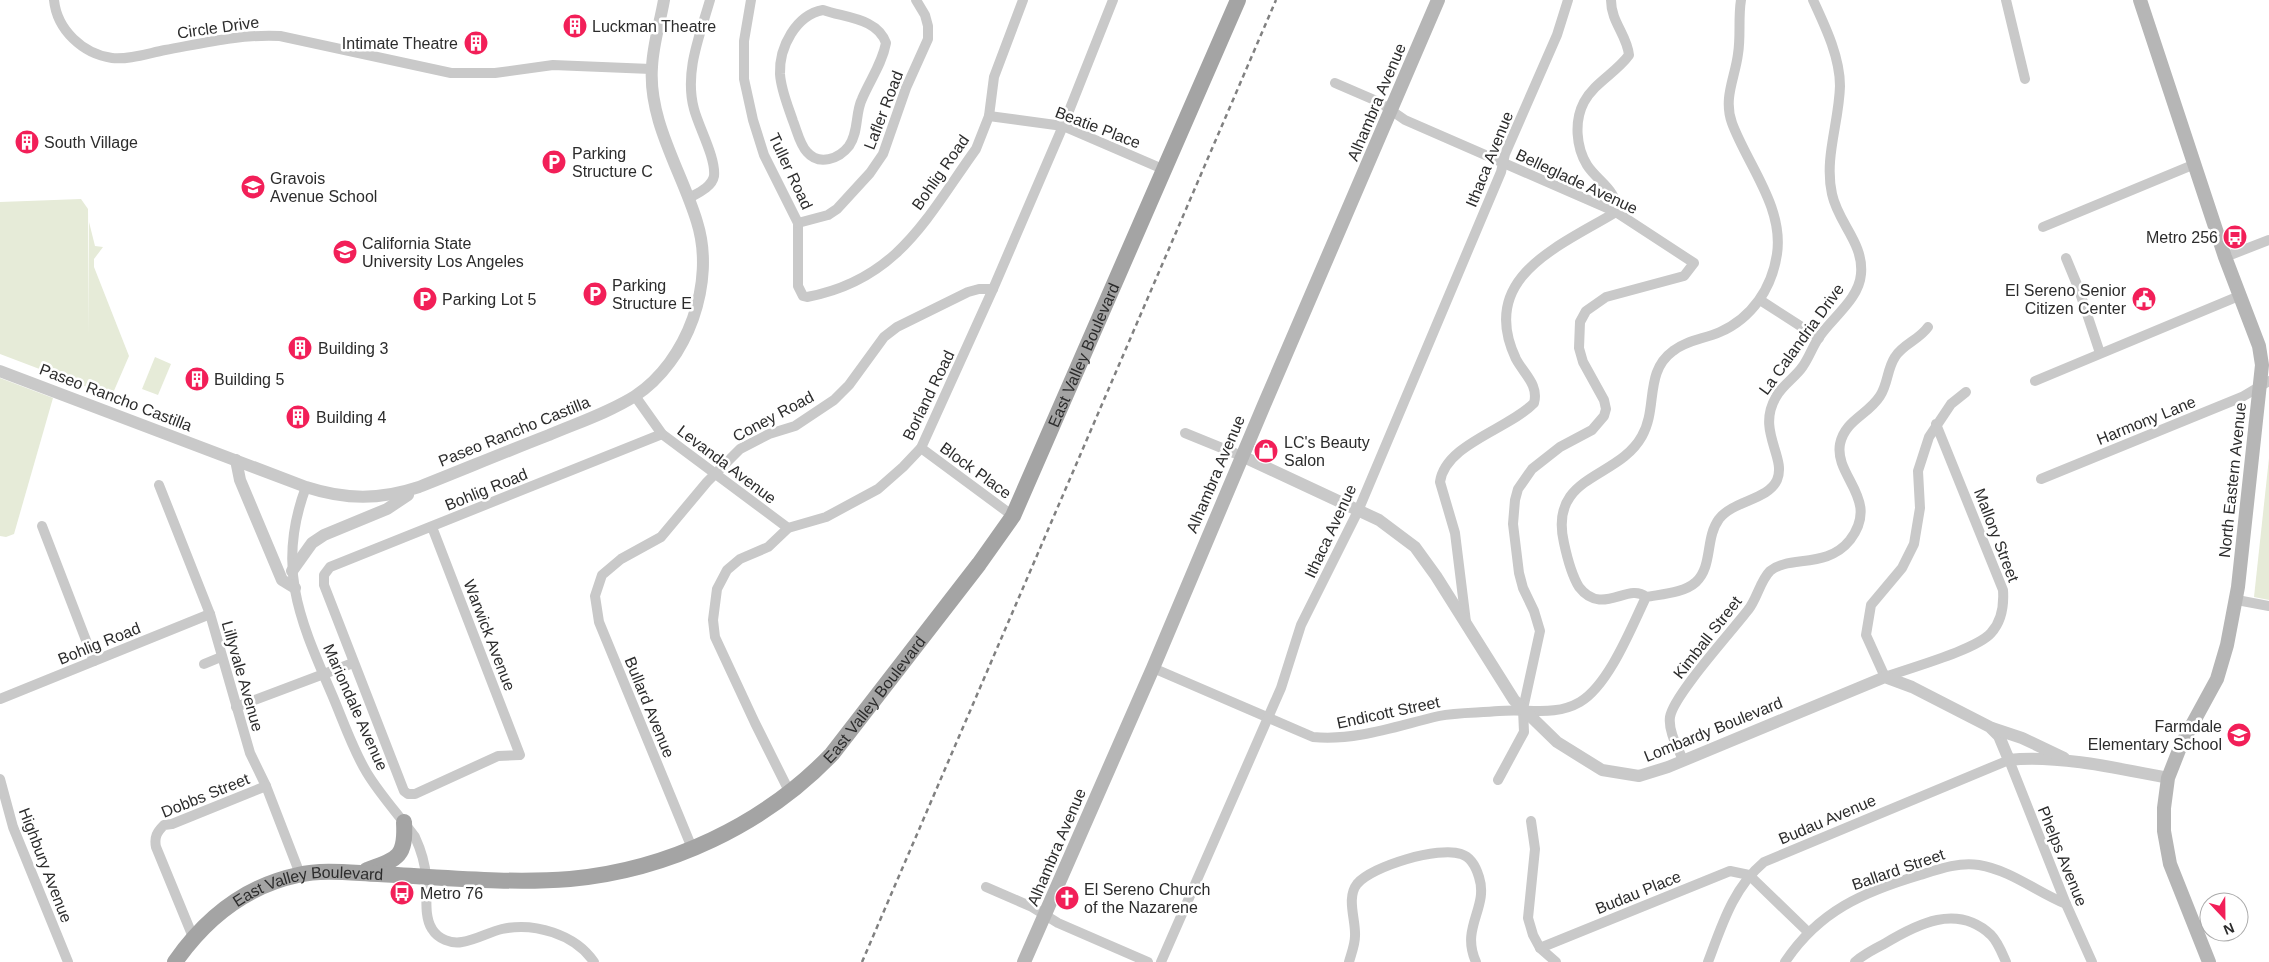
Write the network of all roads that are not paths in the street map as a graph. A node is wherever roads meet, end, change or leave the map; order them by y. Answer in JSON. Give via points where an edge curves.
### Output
{"nodes":[{"id":1,"x":54,"y":0,"type":"edge"},
{"id":2,"x":664,"y":0,"type":"edge"},
{"id":3,"x":710,"y":0,"type":"edge"},
{"id":4,"x":751,"y":0,"type":"edge"},
{"id":5,"x":916,"y":0,"type":"edge"},
{"id":6,"x":1023,"y":0,"type":"edge"},
{"id":7,"x":1113,"y":0,"type":"edge"},
{"id":8,"x":1238,"y":0,"type":"edge"},
{"id":9,"x":1438,"y":0,"type":"edge"},
{"id":10,"x":1568,"y":0,"type":"edge"},
{"id":11,"x":1611,"y":0,"type":"edge"},
{"id":12,"x":1741,"y":0,"type":"edge"},
{"id":13,"x":1813,"y":0,"type":"edge"},
{"id":14,"x":2006,"y":0,"type":"edge"},
{"id":15,"x":2140,"y":0,"type":"edge"},
{"id":16,"x":825,"y":5,"type":"edge"},
{"id":17,"x":651,"y":69,"type":"junction"},
{"id":18,"x":2025,"y":79,"type":"dead end"},
{"id":19,"x":1335,"y":84,"type":"dead end"},
{"id":20,"x":1392,"y":110,"type":"junction"},
{"id":21,"x":989,"y":116,"type":"junction"},
{"id":22,"x":1064,"y":126,"type":"junction"},
{"id":23,"x":1502,"y":163,"type":"junction"},
{"id":24,"x":2194,"y":164,"type":"junction"},
{"id":25,"x":1165,"y":170,"type":"junction"},
{"id":26,"x":689,"y":198,"type":"junction"},
{"id":27,"x":1616,"y":212,"type":"junction"},
{"id":28,"x":798,"y":223,"type":"junction"},
{"id":29,"x":2043,"y":227,"type":"dead end"},
{"id":30,"x":2269,"y":240,"type":"edge"},
{"id":31,"x":2066,"y":258,"type":"dead end"},
{"id":32,"x":2225,"y":258,"type":"junction"},
{"id":33,"x":993,"y":289,"type":"junction"},
{"id":34,"x":803,"y":296,"type":"joint"},
{"id":35,"x":2238,"y":296,"type":"junction"},
{"id":36,"x":1760,"y":300,"type":"junction"},
{"id":37,"x":1928,"y":327,"type":"dead end"},
{"id":38,"x":1818,"y":338,"type":"junction"},
{"id":39,"x":2100,"y":353,"type":"junction"},
{"id":40,"x":0,"y":371,"type":"edge"},
{"id":41,"x":2035,"y":381,"type":"dead end"},
{"id":42,"x":2265,"y":383,"type":"edge"},
{"id":43,"x":1966,"y":392,"type":"dead end"},
{"id":44,"x":635,"y":396,"type":"junction"},
{"id":45,"x":1936,"y":424,"type":"junction"},
{"id":46,"x":1185,"y":433,"type":"dead end"},
{"id":47,"x":662,"y":434,"type":"junction"},
{"id":48,"x":920,"y":448,"type":"junction"},
{"id":49,"x":1244,"y":457,"type":"junction"},
{"id":50,"x":236,"y":460,"type":"junction"},
{"id":51,"x":716,"y":473,"type":"junction"},
{"id":52,"x":2041,"y":478,"type":"dead end"},
{"id":53,"x":159,"y":485,"type":"dead end"},
{"id":54,"x":306,"y":487,"type":"junction"},
{"id":55,"x":419,"y":488,"type":"junction"},
{"id":56,"x":1358,"y":510,"type":"junction"},
{"id":57,"x":1013,"y":516,"type":"junction"},
{"id":58,"x":42,"y":526,"type":"dead end"},
{"id":59,"x":432,"y":527,"type":"junction"},
{"id":60,"x":788,"y":528,"type":"junction"},
{"id":61,"x":292,"y":571,"type":"junction"},
{"id":62,"x":324,"y":575,"type":"joint"},
{"id":63,"x":602,"y":575,"type":"joint"},
{"id":64,"x":295,"y":588,"type":"junction"},
{"id":65,"x":1646,"y":597,"type":"junction"},
{"id":66,"x":2237,"y":600,"type":"junction"},
{"id":67,"x":2269,"y":606,"type":"edge"},
{"id":68,"x":210,"y":614,"type":"junction"},
{"id":69,"x":1466,"y":625,"type":"junction"},
{"id":70,"x":220,"y":656,"type":"junction"},
{"id":71,"x":94,"y":661,"type":"junction"},
{"id":72,"x":353,"y":663,"type":"junction"},
{"id":73,"x":204,"y":664,"type":"dead end"},
{"id":74,"x":1153,"y":668,"type":"junction"},
{"id":75,"x":323,"y":674,"type":"junction"},
{"id":76,"x":1885,"y":677,"type":"junction"},
{"id":77,"x":0,"y":699,"type":"edge"},
{"id":78,"x":236,"y":707,"type":"junction"},
{"id":79,"x":1523,"y":709,"type":"junction"},
{"id":80,"x":1268,"y":717,"type":"junction"},
{"id":81,"x":1990,"y":727,"type":"junction"},
{"id":82,"x":1683,"y":760,"type":"junction"},
{"id":83,"x":2009,"y":760,"type":"junction"},
{"id":84,"x":2074,"y":763,"type":"junction"},
{"id":85,"x":2168,"y":778,"type":"junction"},
{"id":86,"x":0,"y":779,"type":"edge"},
{"id":87,"x":1498,"y":780,"type":"dead end"},
{"id":88,"x":266,"y":786,"type":"junction"},
{"id":89,"x":790,"y":793,"type":"junction"},
{"id":90,"x":408,"y":794,"type":"joint"},
{"id":91,"x":1531,"y":821,"type":"dead end"},
{"id":92,"x":404,"y":822,"type":"junction"},
{"id":93,"x":692,"y":848,"type":"junction"},
{"id":94,"x":300,"y":874,"type":"junction"},
{"id":95,"x":359,"y":874,"type":"junction"},
{"id":96,"x":1749,"y":875,"type":"junction"},
{"id":97,"x":426,"y":876,"type":"junction"},
{"id":98,"x":986,"y":887,"type":"dead end"},
{"id":99,"x":2066,"y":904,"type":"junction"},
{"id":100,"x":1047,"y":915,"type":"junction"},
{"id":101,"x":1808,"y":932,"type":"junction"},
{"id":102,"x":194,"y":937,"type":"junction"},
{"id":103,"x":1540,"y":948,"type":"junction"},
{"id":104,"x":68,"y":962,"type":"edge"},
{"id":105,"x":175,"y":962,"type":"edge"},
{"id":106,"x":594,"y":962,"type":"edge"},
{"id":107,"x":1024,"y":962,"type":"edge"},
{"id":108,"x":1148,"y":962,"type":"edge"},
{"id":109,"x":1161,"y":962,"type":"edge"},
{"id":110,"x":1348,"y":962,"type":"edge"},
{"id":111,"x":1476,"y":962,"type":"edge"},
{"id":112,"x":1556,"y":962,"type":"edge"},
{"id":113,"x":1708,"y":962,"type":"edge"},
{"id":114,"x":1785,"y":962,"type":"edge"},
{"id":115,"x":1854,"y":962,"type":"edge"},
{"id":116,"x":2006,"y":962,"type":"edge"},
{"id":117,"x":2092,"y":962,"type":"edge"},
{"id":118,"x":2209,"y":962,"type":"edge"}],
"edges":[{"from":1,"to":17,"type":"street","name":"Circle Drive","via":[[58,17],[70,36],[90,51],[114,58],[227,38],[263,35],[451,73],[494,73],[553,65]]},
{"from":2,"to":17,"type":"street","name":"Paseo Rancho Castilla"},
{"from":3,"to":26,"type":"street","via":[[691,74],[693,108],[714,173],[710,184]]},
{"from":4,"to":28,"type":"street","name":"Tuller Road","via":[[743,59],[748,98],[764,155]]},
{"from":5,"to":28,"type":"street","name":"Lafler Road","via":[[925,15],[928,39],[906,88],[884,154],[837,210]]},
{"from":6,"to":21,"type":"street","name":"Bohlig Road","via":[[994,76]]},
{"from":7,"to":22,"type":"street","name":"Borland Road"},
{"from":8,"to":25,"type":"main road","name":"East Valley Boulevard"},
{"from":9,"to":20,"type":"main road","name":"Alhambra Avenue"},
{"from":10,"to":23,"type":"street","name":"Ithaca Avenue","via":[[1557,35]]},
{"from":11,"to":27,"type":"street","via":[[1611,11],[1627,42],[1629,55],[1590,92],[1582,105],[1577,127],[1579,145],[1587,165],[1614,197]]},
{"from":12,"to":36,"type":"street","via":[[1738,57],[1729,93],[1729,108],[1776,228],[1777,253],[1771,278]]},
{"from":13,"to":38,"type":"street","name":"La Calandria Drive","via":[[1836,60],[1840,85],[1829,176],[1832,197],[1861,258],[1861,276],[1852,298]]},
{"from":14,"to":18,"type":"street"},
{"from":15,"to":24,"type":"main road","name":"North Eastern Avenue"},
{"from":16,"to":16,"type":"street","via":[[873,25],[880,30],[886,43],[870,86],[861,100],[850,144],[835,158],[825,160],[816,159],[803,147],[780,72],[783,52],[796,27]]},
{"from":17,"to":26,"type":"street","name":"Paseo Rancho Castilla","via":[[660,121]]},
{"from":19,"to":20,"type":"street","name":"Belleglade Avenue"},
{"from":20,"to":23,"type":"street","name":"Belleglade Avenue","via":[[1405,120]]},
{"from":20,"to":49,"type":"main road","name":"Alhambra Avenue"},
{"from":21,"to":22,"type":"street","name":"Beatie Place"},
{"from":21,"to":34,"type":"street","name":"Bohlig Road","via":[[976,149],[900,252],[861,279],[840,289]]},
{"from":22,"to":25,"type":"street","name":"Beatie Place"},
{"from":22,"to":33,"type":"street","name":"Borland Road"},
{"from":23,"to":27,"type":"street","name":"Belleglade Avenue"},
{"from":23,"to":56,"type":"street","name":"Ithaca Avenue","via":[[1501,172]]},
{"from":24,"to":29,"type":"street"},
{"from":24,"to":32,"type":"main road","name":"North Eastern Avenue"},
{"from":25,"to":57,"type":"main road","name":"East Valley Boulevard"},
{"from":26,"to":44,"type":"street","name":"Paseo Rancho Castilla","via":[[702,245],[697,306],[675,353]]},
{"from":27,"to":69,"type":"street","via":[[1532,264],[1516,282],[1508,305],[1507,328],[1516,359],[1535,390],[1534,403],[1524,414],[1454,456],[1441,474],[1440,482],[1455,533]]},
{"from":27,"to":79,"type":"street","name":"Belleglade Avenue","via":[[1694,263],[1684,276],[1606,297],[1586,311],[1580,322],[1579,348],[1604,400],[1604,416],[1592,430],[1560,447],[1532,469],[1518,489],[1515,500],[1513,524],[1519,573],[1540,632]]},
{"from":28,"to":34,"type":"street","name":"Tuller Road","via":[[798,286]]},
{"from":30,"to":32,"type":"street"},
{"from":31,"to":39,"type":"street"},
{"from":32,"to":35,"type":"main road","name":"North Eastern Avenue"},
{"from":33,"to":48,"type":"street","name":"Borland Road"},
{"from":33,"to":51,"type":"street","name":"Coney Road","via":[[968,292],[897,326],[884,336],[850,385],[834,400],[795,426],[746,446]]},
{"from":35,"to":39,"type":"street"},
{"from":35,"to":42,"type":"main road","name":"North Eastern Avenue","via":[[2259,346]]},
{"from":36,"to":38,"type":"street"},
{"from":36,"to":65,"type":"street","via":[[1720,332],[1672,351],[1652,384],[1649,418],[1639,442],[1621,459],[1580,484],[1562,513],[1562,532],[1569,563],[1579,586],[1587,595],[1599,600],[1641,592]]},
{"from":37,"to":82,"type":"street","name":"Kimball Street","via":[[1916,341],[1900,350],[1880,396],[1853,420],[1844,433],[1840,446],[1841,460],[1857,491],[1860,506],[1859,523],[1850,540],[1837,552],[1770,571],[1752,604],[1676,703],[1670,717],[1671,730]]},
{"from":38,"to":65,"type":"street","name":"La Calandria Drive","via":[[1803,366],[1776,395],[1770,411],[1770,441],[1779,469],[1777,480],[1760,496],[1739,503],[1718,520],[1711,535],[1706,565],[1696,582],[1678,591]]},
{"from":39,"to":41,"type":"street"},
{"from":40,"to":50,"type":"street","name":"Paseo Rancho Castilla"},
{"from":42,"to":52,"type":"street","name":"Harmony Lane","via":[[2242,397]]},
{"from":42,"to":66,"type":"main road","name":"North Eastern Avenue"},
{"from":43,"to":45,"type":"street"},
{"from":44,"to":47,"type":"street","name":"Levanda Avenue"},
{"from":44,"to":55,"type":"street","name":"Paseo Rancho Castilla"},
{"from":45,"to":76,"type":"street","via":[[1918,471],[1920,508],[1914,544],[1902,568],[1871,605],[1866,635]]},
{"from":45,"to":76,"type":"street","name":"Mallory Street","via":[[2003,590],[2004,604],[1996,626],[1982,640]]},
{"from":46,"to":49,"type":"street","name":"Lombardy Boulevard"},
{"from":47,"to":51,"type":"street","name":"Levanda Avenue"},
{"from":47,"to":59,"type":"street","name":"Bohlig Road"},
{"from":48,"to":57,"type":"street","name":"Block Place"},
{"from":48,"to":60,"type":"street","name":"Borland Road","via":[[878,489],[826,518]]},
{"from":49,"to":56,"type":"street","name":"Lombardy Boulevard"},
{"from":49,"to":74,"type":"main road","name":"Alhambra Avenue","via":[[1220,506]]},
{"from":50,"to":54,"type":"street","name":"Paseo Rancho Castilla"},
{"from":50,"to":64,"type":"street","via":[[240,480],[282,580]]},
{"from":51,"to":60,"type":"street","name":"Levanda Avenue"},
{"from":51,"to":63,"type":"street","name":"Coney Road","via":[[661,537],[621,559]]},
{"from":53,"to":68,"type":"street","name":"Lillyvale Avenue"},
{"from":54,"to":55,"type":"street","name":"Paseo Rancho Castilla","via":[[357,498],[395,495]]},
{"from":54,"to":61,"type":"street","name":"Mariondale Avenue","via":[[294,525]]},
{"from":55,"to":61,"type":"street","via":[[387,509],[324,535],[312,543]]},
{"from":56,"to":69,"type":"street","name":"Lombardy Boulevard","via":[[1392,529],[1415,547]]},
{"from":56,"to":80,"type":"street","name":"Ithaca Avenue","via":[[1301,625]]},
{"from":57,"to":89,"type":"main road","name":"East Valley Boulevard","via":[[832,754]]},
{"from":58,"to":71,"type":"street"},
{"from":59,"to":62,"type":"street","name":"Bohlig Road","via":[[330,567]]},
{"from":59,"to":90,"type":"street","name":"Warwick Avenue","via":[[520,754],[498,756],[415,794]]},
{"from":60,"to":89,"type":"street","name":"Borland Road","via":[[768,547],[740,559],[727,570],[717,589],[713,620],[715,637]]},
{"from":61,"to":64,"type":"street","name":"Mariondale Avenue"},
{"from":62,"to":72,"type":"street","name":"Mariondale Avenue","via":[[324,585]]},
{"from":63,"to":93,"type":"street","name":"Bullard Avenue","via":[[595,596],[599,622]]},
{"from":64,"to":75,"type":"street","name":"Mariondale Avenue","via":[[296,603]]},
{"from":65,"to":79,"type":"street","via":[[1616,661],[1582,701],[1546,713]]},
{"from":66,"to":67,"type":"street"},
{"from":66,"to":85,"type":"main road","name":"North Eastern Avenue","via":[[2217,679],[2181,744]]},
{"from":68,"to":70,"type":"street","name":"Lillyvale Avenue"},
{"from":68,"to":71,"type":"street","name":"Bohlig Road"},
{"from":69,"to":79,"type":"street","name":"Lombardy Boulevard"},
{"from":70,"to":73,"type":"street"},
{"from":70,"to":78,"type":"street","name":"Lillyvale Avenue"},
{"from":71,"to":77,"type":"street","name":"Bohlig Road"},
{"from":72,"to":75,"type":"street"},
{"from":72,"to":90,"type":"street","name":"Mariondale Avenue","via":[[404,791]]},
{"from":74,"to":80,"type":"street","name":"Endicott Street"},
{"from":74,"to":100,"type":"main road","name":"Alhambra Avenue"},
{"from":75,"to":78,"type":"street"},
{"from":75,"to":92,"type":"street","name":"Mariondale Avenue","via":[[366,773]]},
{"from":76,"to":81,"type":"street","via":[[1912,687]]},
{"from":76,"to":82,"type":"street","name":"Lombardy Boulevard"},
{"from":78,"to":88,"type":"street","name":"Lillyvale Avenue","via":[[250,753]]},
{"from":79,"to":80,"type":"street","name":"Endicott Street","via":[[1441,716],[1336,740],[1313,737]]},
{"from":79,"to":82,"type":"street","name":"Lombardy Boulevard","via":[[1557,742],[1602,770],[1639,776]]},
{"from":79,"to":87,"type":"street","via":[[1524,732]]},
{"from":80,"to":109,"type":"street","name":"Ithaca Avenue"},
{"from":81,"to":83,"type":"street","via":[[1999,736]]},
{"from":81,"to":84,"type":"street"},
{"from":83,"to":84,"type":"street","via":[[2030,757]]},
{"from":83,"to":96,"type":"street","name":"Budau Avenue","via":[[1764,862]]},
{"from":83,"to":99,"type":"street","name":"Phelps Avenue"},
{"from":84,"to":85,"type":"street"},
{"from":85,"to":118,"type":"main road","name":"North Eastern Avenue","via":[[2164,831],[2170,864]]},
{"from":86,"to":104,"type":"street","name":"Highbury Avenue","via":[[13,827]]},
{"from":88,"to":94,"type":"street","name":"Lillyvale Avenue"},
{"from":88,"to":102,"type":"street","name":"Dobbs Street","via":[[164,825],[157,833],[156,847]]},
{"from":89,"to":93,"type":"main road","name":"East Valley Boulevard","via":[[735,828]]},
{"from":91,"to":103,"type":"street","via":[[1535,849],[1528,918]]},
{"from":92,"to":95,"type":"main road","via":[[403,849],[397,858]]},
{"from":92,"to":97,"type":"street","name":"Mariondale Avenue","via":[[420,847]]},
{"from":93,"to":97,"type":"main road","name":"East Valley Boulevard","via":[[619,871],[576,878],[491,880]]},
{"from":94,"to":95,"type":"main road","name":"East Valley Boulevard"},
{"from":94,"to":102,"type":"main road","name":"East Valley Boulevard","via":[[275,881],[244,896],[215,916]]},
{"from":95,"to":97,"type":"main road","name":"East Valley Boulevard"},
{"from":96,"to":101,"type":"street"},
{"from":96,"to":103,"type":"street","name":"Budau Place","via":[[1730,871]]},
{"from":96,"to":113,"type":"street","name":"Budau Avenue","via":[[1725,918]]},
{"from":97,"to":106,"type":"street","name":"Mariondale Avenue","via":[[428,917],[432,929],[447,941],[462,942],[502,929],[542,929],[576,945]]},
{"from":98,"to":100,"type":"street"},
{"from":99,"to":101,"type":"street","name":"Ballard Street","via":[[1999,870],[1981,865],[1952,865],[1851,900]]},
{"from":99,"to":117,"type":"street","name":"Phelps Avenue"},
{"from":100,"to":107,"type":"main road","name":"Alhambra Avenue"},
{"from":100,"to":108,"type":"street","via":[[1058,923]]},
{"from":101,"to":114,"type":"street","name":"Ballard Street"},
{"from":102,"to":105,"type":"main road","name":"East Valley Boulevard"},
{"from":103,"to":112,"type":"street"},
{"from":110,"to":111,"type":"street","via":[[1355,938],[1351,897],[1357,884],[1392,865],[1428,853],[1448,851],[1462,854],[1473,862],[1480,878],[1480,906],[1470,930],[1470,944]]},
{"from":115,"to":116,"type":"street","via":[[1914,926],[1949,919],[1974,924],[1992,936]]}]}
